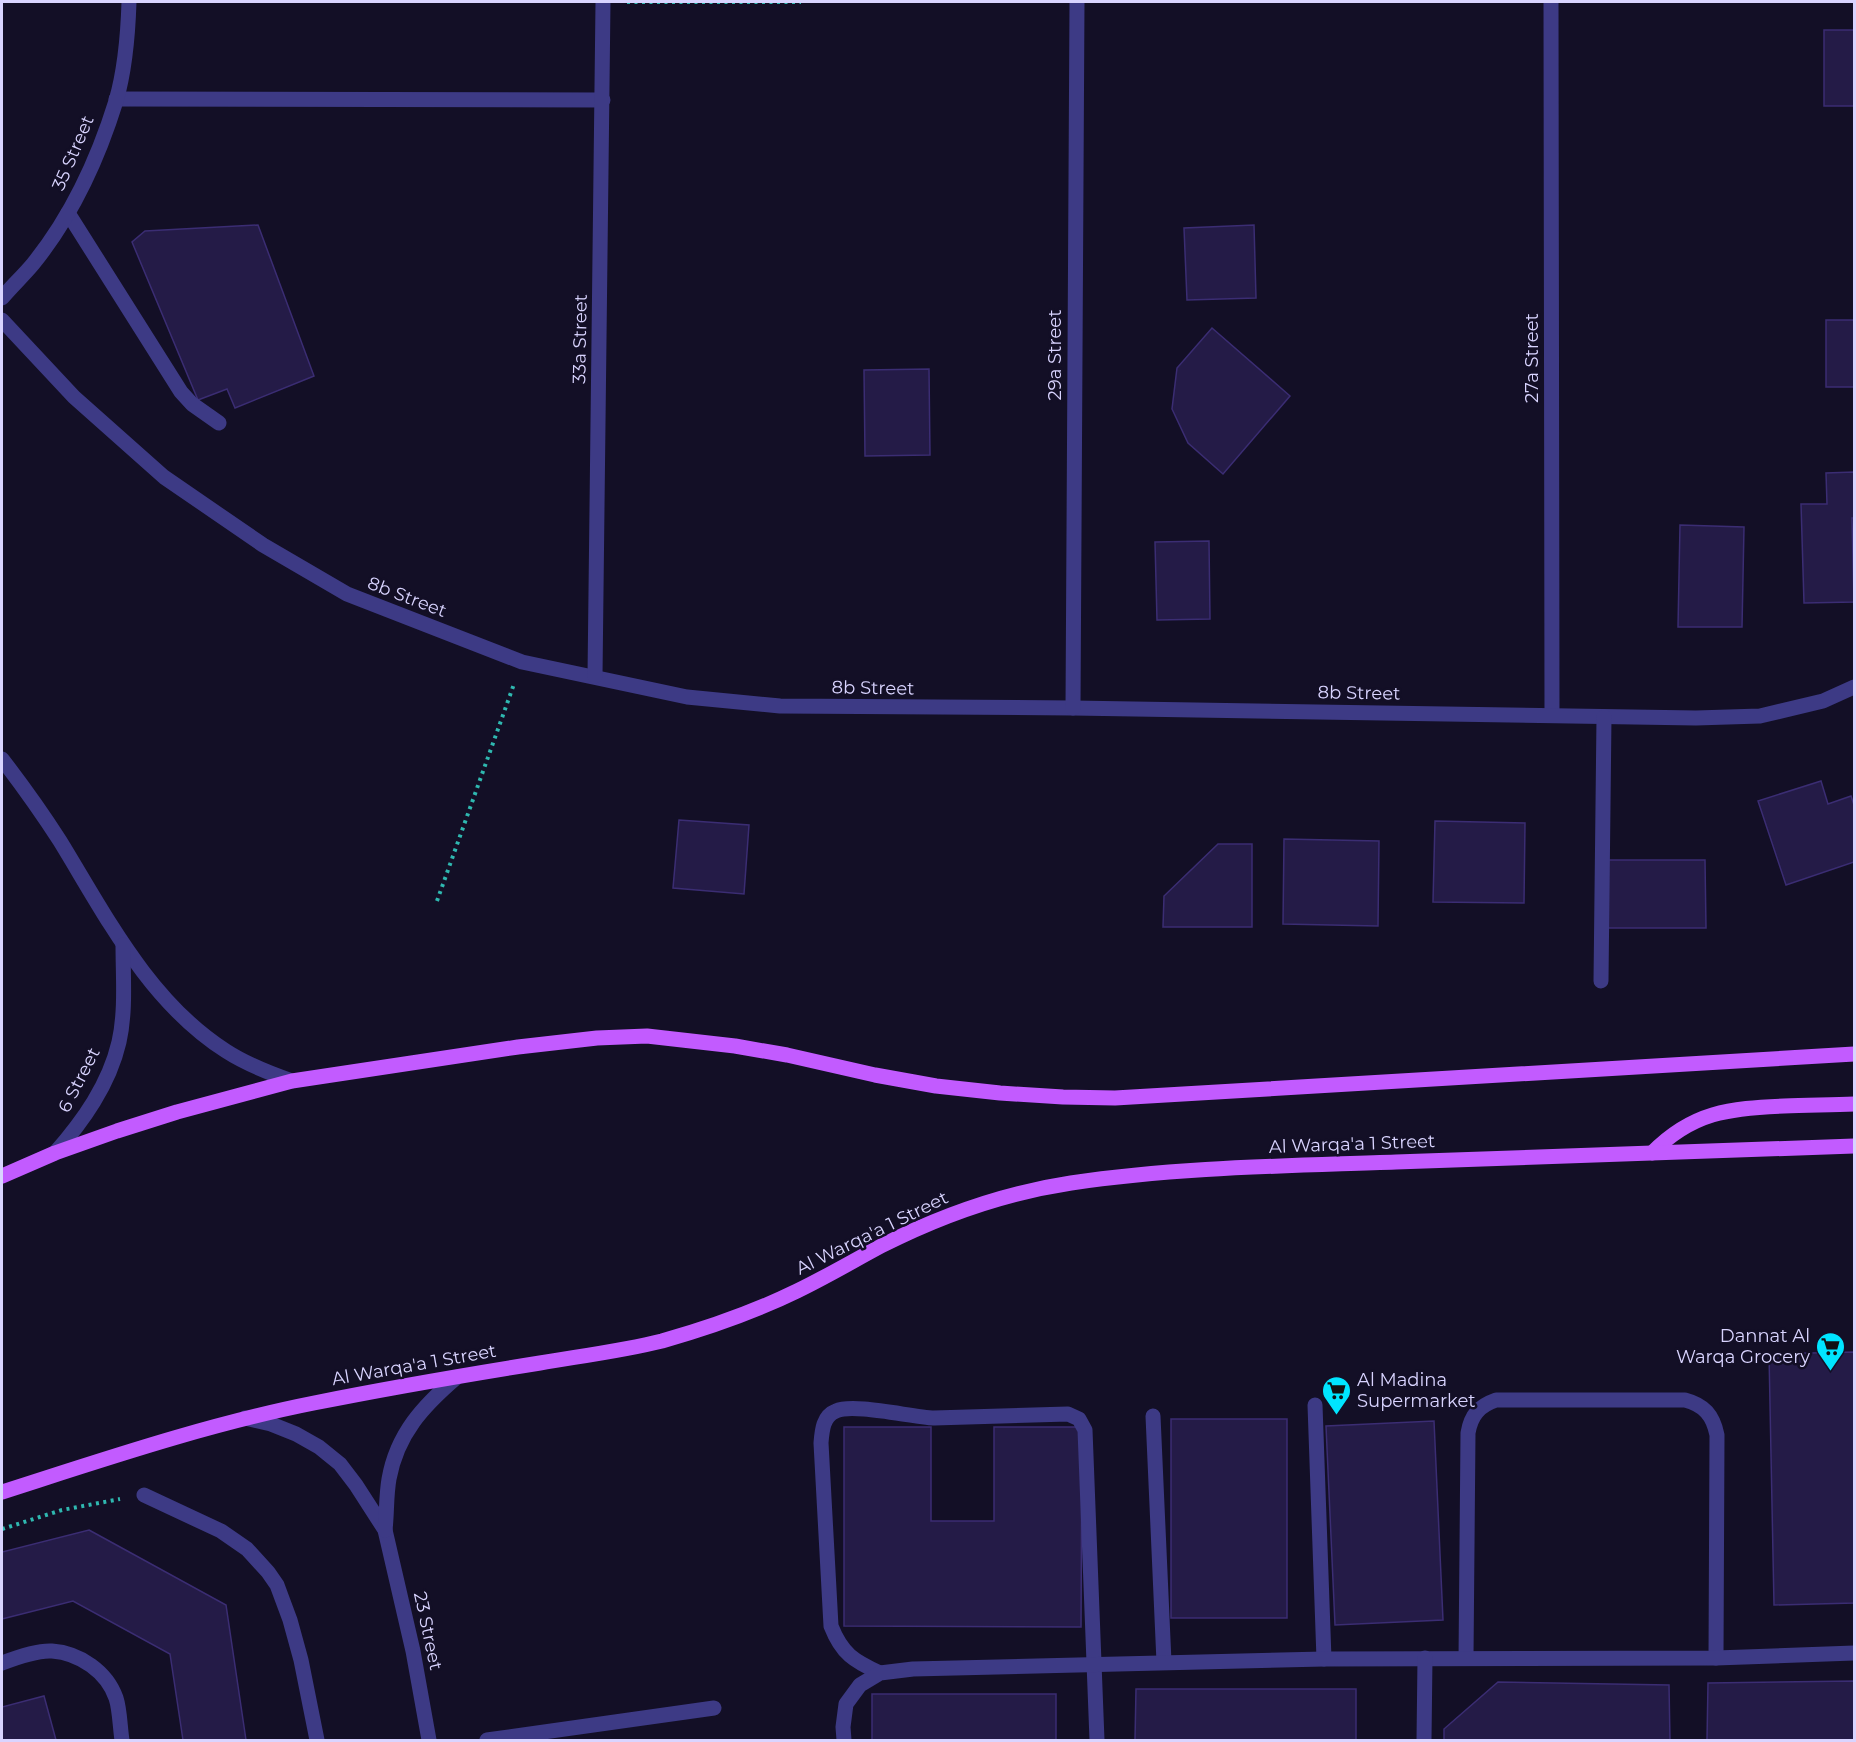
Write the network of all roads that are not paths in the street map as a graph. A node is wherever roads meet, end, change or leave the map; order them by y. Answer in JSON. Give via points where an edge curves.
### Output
{"nodes":[{"id":1,"x":129,"y":2,"type":"edge"},
{"id":2,"x":603,"y":2,"type":"edge"},
{"id":3,"x":1077,"y":2,"type":"edge"},
{"id":4,"x":1551,"y":2,"type":"edge"},
{"id":5,"x":116,"y":99,"type":"junction"},
{"id":6,"x":603,"y":100,"type":"junction"},
{"id":7,"x":68,"y":213,"type":"junction"},
{"id":8,"x":2,"y":298,"type":"edge"},
{"id":9,"x":2,"y":320,"type":"edge"},
{"id":10,"x":219,"y":423,"type":"dead end"},
{"id":11,"x":595,"y":676,"type":"junction"},
{"id":12,"x":1854,"y":687,"type":"edge"},
{"id":13,"x":1073,"y":708,"type":"junction"},
{"id":14,"x":1552,"y":715,"type":"junction"},
{"id":15,"x":1604,"y":717,"type":"junction"},
{"id":16,"x":2,"y":759,"type":"edge"},
{"id":17,"x":123,"y":945,"type":"junction"},
{"id":18,"x":1601,"y":981,"type":"dead end"},
{"id":19,"x":1854,"y":1054,"type":"edge"},
{"id":20,"x":292,"y":1081,"type":"junction"},
{"id":21,"x":1854,"y":1104,"type":"edge"},
{"id":22,"x":1854,"y":1146,"type":"edge"},
{"id":23,"x":55,"y":1153,"type":"junction"},
{"id":24,"x":1652,"y":1153,"type":"junction"},
{"id":25,"x":2,"y":1176,"type":"edge"},
{"id":26,"x":457,"y":1377,"type":"junction"},
{"id":27,"x":1315,"y":1405,"type":"dead end"},
{"id":28,"x":1153,"y":1416,"type":"dead end"},
{"id":29,"x":245,"y":1418,"type":"junction"},
{"id":30,"x":2,"y":1492,"type":"edge"},
{"id":31,"x":144,"y":1495,"type":"road end"},
{"id":32,"x":385,"y":1530,"type":"junction"},
{"id":33,"x":1854,"y":1653,"type":"edge"},
{"id":34,"x":1425,"y":1658,"type":"junction"},
{"id":35,"x":1466,"y":1658,"type":"junction"},
{"id":36,"x":1716,"y":1658,"type":"junction"},
{"id":37,"x":1324,"y":1659,"type":"junction"},
{"id":38,"x":1164,"y":1662,"type":"junction"},
{"id":39,"x":2,"y":1663,"type":"edge"},
{"id":40,"x":1094,"y":1664,"type":"junction"},
{"id":41,"x":880,"y":1673,"type":"junction"},
{"id":42,"x":714,"y":1708,"type":"dead end"},
{"id":43,"x":122,"y":1740,"type":"edge"},
{"id":44,"x":317,"y":1740,"type":"edge"},
{"id":45,"x":429,"y":1740,"type":"edge"},
{"id":46,"x":487,"y":1740,"type":"edge"},
{"id":47,"x":843,"y":1740,"type":"edge"},
{"id":48,"x":1097,"y":1740,"type":"edge"},
{"id":49,"x":1424,"y":1740,"type":"edge"}],
"edges":[{"from":1,"to":5,"type":"street","name":"35 Street","via":[[128,36]]},
{"from":2,"to":6,"type":"street","name":"33a Street"},
{"from":3,"to":13,"type":"street","name":"29a Street"},
{"from":4,"to":14,"type":"street","name":"27a Street"},
{"from":5,"to":6,"type":"street"},
{"from":5,"to":7,"type":"street","name":"35 Street","via":[[96,157]]},
{"from":6,"to":11,"type":"street","name":"33a Street"},
{"from":7,"to":8,"type":"street","name":"35 Street","via":[[33,264]]},
{"from":7,"to":10,"type":"street","via":[[181,392]]},
{"from":9,"to":11,"type":"street","name":"8b Street","via":[[74,397],[164,477],[263,545],[347,594],[522,662]]},
{"from":11,"to":13,"type":"street","name":"8b Street","via":[[687,697],[780,706]]},
{"from":12,"to":15,"type":"street","name":"8b Street","via":[[1823,701],[1760,716]]},
{"from":13,"to":14,"type":"street","name":"8b Street"},
{"from":14,"to":15,"type":"street","name":"8b Street"},
{"from":15,"to":18,"type":"street"},
{"from":16,"to":17,"type":"street","via":[[58,838]]},
{"from":17,"to":20,"type":"street","via":[[170,1004],[197,1029],[225,1050]]},
{"from":17,"to":23,"type":"street","name":"6 Street","via":[[123,1011],[109,1073],[76,1129]]},
{"from":19,"to":20,"type":"main road","via":[[1115,1098],[936,1086],[735,1046],[646,1036],[518,1047]]},
{"from":20,"to":23,"type":"main road","via":[[177,1112]]},
{"from":21,"to":24,"type":"main road","via":[[1719,1112],[1668,1138]]},
{"from":22,"to":24,"type":"main road","name":"Al Warqa'a 1 Street"},
{"from":23,"to":25,"type":"main road"},
{"from":24,"to":26,"type":"main road","name":"Al Warqa'a 1 Street","via":[[1197,1169],[1068,1184],[971,1208],[924,1226],[796,1292],[718,1324],[601,1354]]},
{"from":26,"to":29,"type":"main road","name":"Al Warqa'a 1 Street"},
{"from":26,"to":32,"type":"street","name":"23 Street","via":[[419,1412],[394,1456]]},
{"from":27,"to":37,"type":"street"},
{"from":28,"to":38,"type":"street"},
{"from":29,"to":30,"type":"main road","name":"Al Warqa'a 1 Street"},
{"from":29,"to":32,"type":"street","name":"23 Street","via":[[271,1424],[319,1447],[340,1464]]},
{"from":31,"to":44,"type":"street","via":[[221,1531],[247,1549],[273,1579],[301,1660]]},
{"from":32,"to":45,"type":"street","name":"23 Street"},
{"from":33,"to":36,"type":"street"},
{"from":34,"to":35,"type":"street"},
{"from":34,"to":37,"type":"street"},
{"from":34,"to":49,"type":"street"},
{"from":35,"to":36,"type":"street"},
{"from":35,"to":36,"type":"street","via":[[1468,1433],[1473,1415],[1496,1400],[1685,1400],[1704,1408],[1717,1435]]},
{"from":37,"to":38,"type":"street"},
{"from":38,"to":40,"type":"street"},
{"from":39,"to":43,"type":"street","via":[[50,1651],[79,1657],[102,1674],[117,1699]]},
{"from":40,"to":41,"type":"street"},
{"from":40,"to":41,"type":"street","via":[[1085,1430],[1078,1419],[1068,1414],[925,1418],[848,1408],[826,1419],[822,1430],[831,1626],[847,1655]]},
{"from":40,"to":48,"type":"street"},
{"from":41,"to":47,"type":"street","via":[[860,1684],[846,1704]]},
{"from":42,"to":46,"type":"street"}]}
